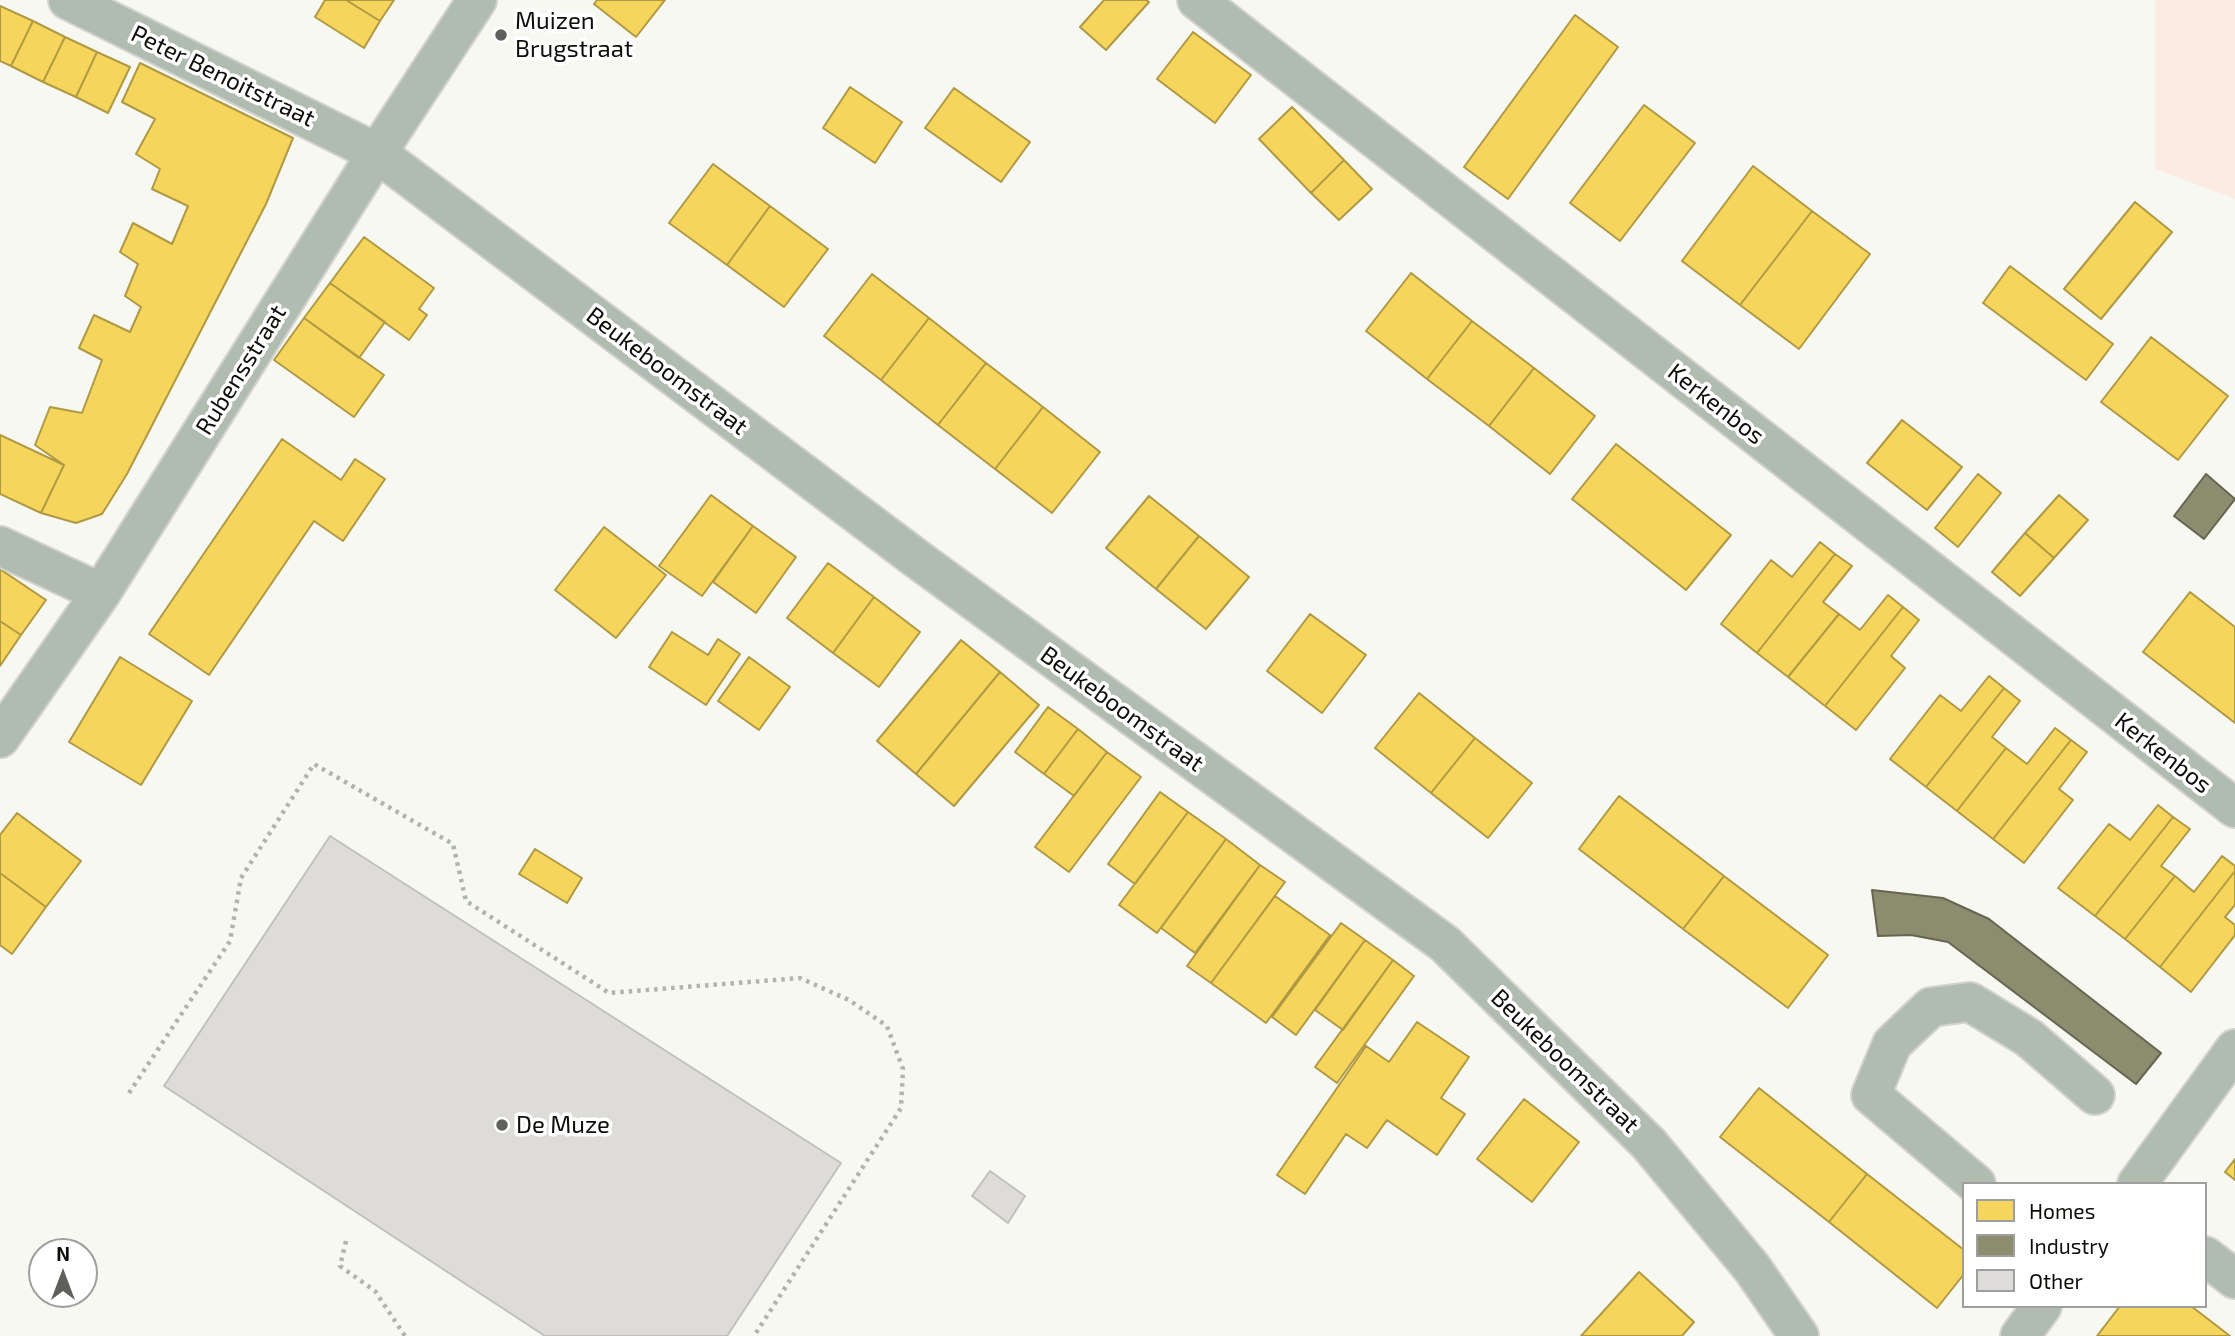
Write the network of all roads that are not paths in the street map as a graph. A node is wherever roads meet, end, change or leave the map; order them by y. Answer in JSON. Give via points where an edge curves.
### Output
{"nodes":[{"id":1,"x":68,"y":0,"type":"edge"},
{"id":2,"x":477,"y":0,"type":"edge"},
{"id":3,"x":1197,"y":0,"type":"edge"},
{"id":4,"x":377,"y":153,"type":"junction"},
{"id":5,"x":0,"y":546,"type":"edge"},
{"id":6,"x":101,"y":593,"type":"junction"},
{"id":7,"x":0,"y":738,"type":"edge"},
{"id":8,"x":2235,"y":808,"type":"edge"},
{"id":9,"x":2235,"y":1049,"type":"edge"},
{"id":10,"x":2095,"y":1095,"type":"dead end"},
{"id":11,"x":1974,"y":1182,"type":"edge"},
{"id":12,"x":2138,"y":1182,"type":"edge"},
{"id":13,"x":2207,"y":1258,"type":"edge"},
{"id":14,"x":2235,"y":1279,"type":"edge"},
{"id":15,"x":2041,"y":1308,"type":"edge"},
{"id":16,"x":1800,"y":1336,"type":"edge"},
{"id":17,"x":2020,"y":1336,"type":"edge"}],
"edges":[{"from":1,"to":4,"type":"street","name":"Peter Benoitstraat"},
{"from":2,"to":4,"type":"street","name":"Rubensstraat"},
{"from":3,"to":8,"type":"street","name":"Kerkenbos"},
{"from":4,"to":6,"type":"street","name":"Rubensstraat"},
{"from":4,"to":16,"type":"street","name":"Beukeboomstraat","via":[[918,559],[1445,944],[1649,1144],[1752,1268]]},
{"from":5,"to":6,"type":"street"},
{"from":6,"to":7,"type":"street","name":"Rubensstraat"},
{"from":9,"to":12,"type":"street"},
{"from":10,"to":11,"type":"street","via":[[2029,1038],[1970,1002],[1931,1007],[1892,1044],[1871,1095]]},
{"from":13,"to":14,"type":"street"},
{"from":15,"to":17,"type":"street"}]}
